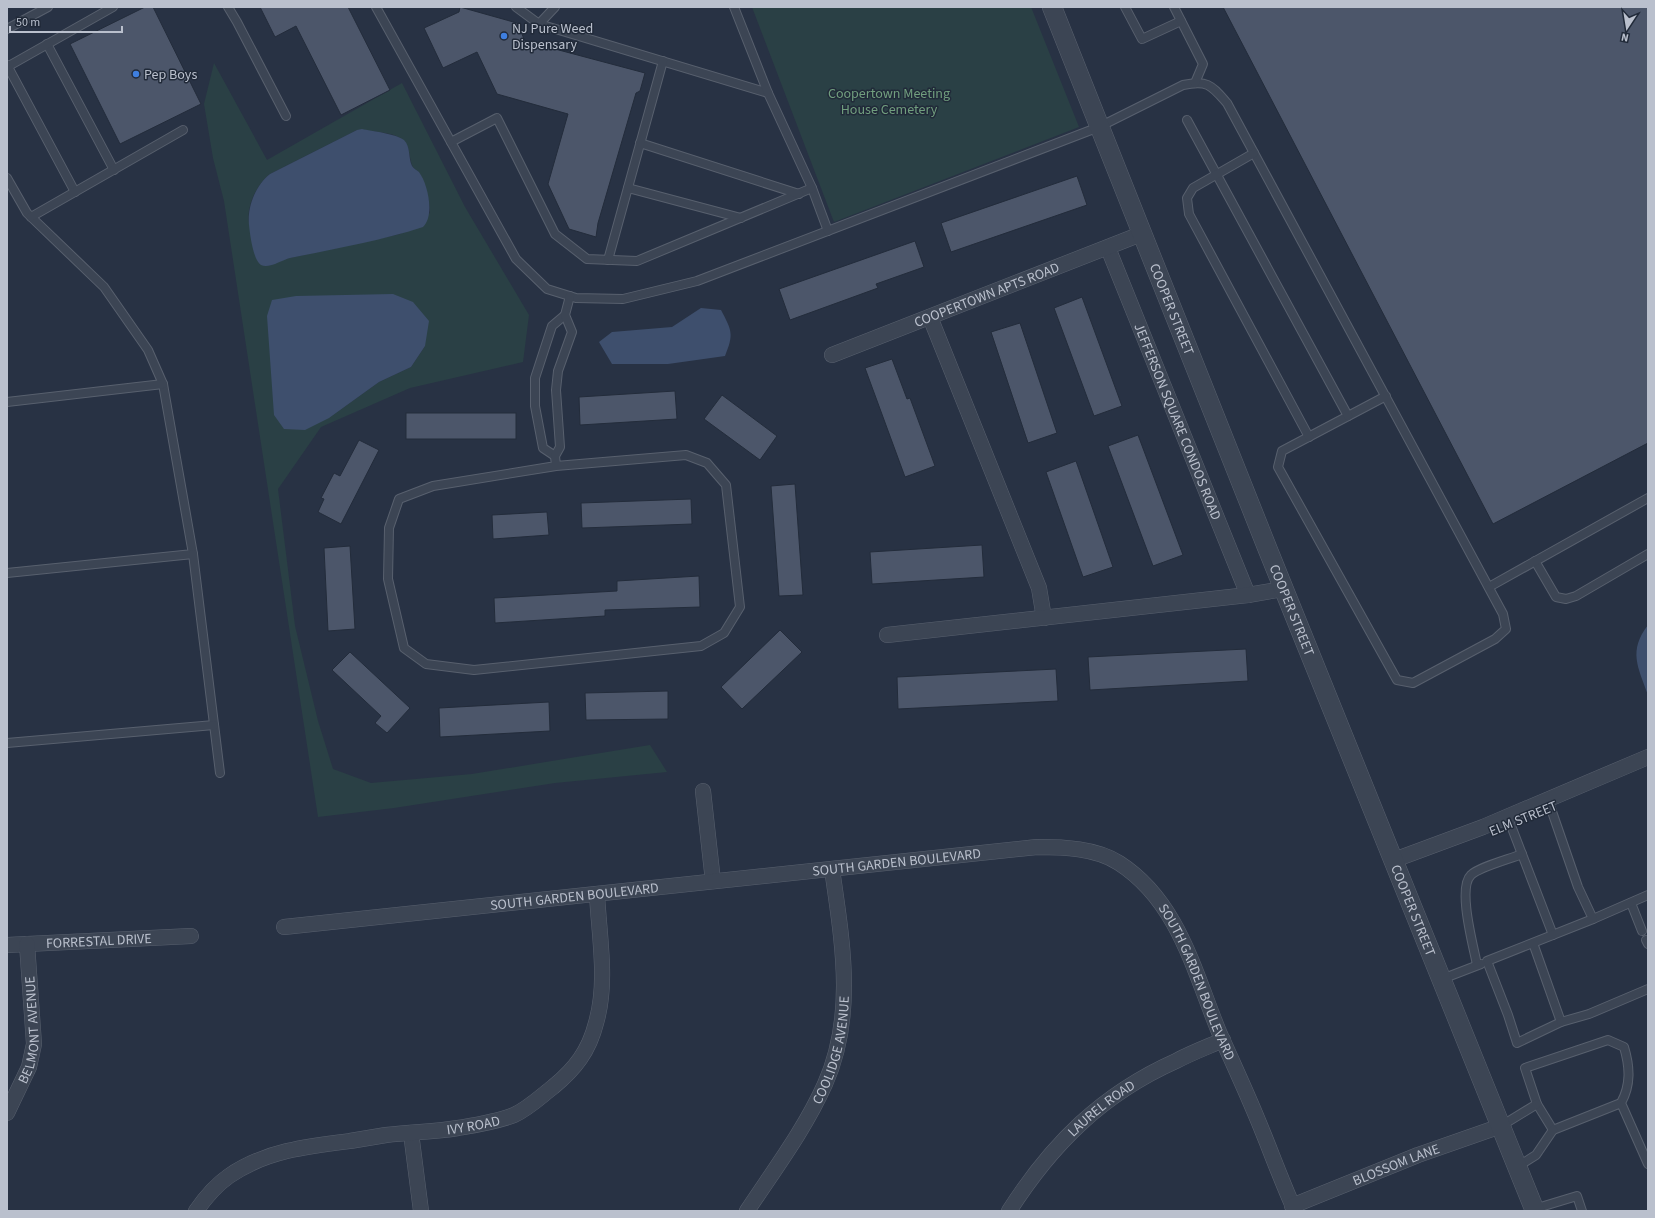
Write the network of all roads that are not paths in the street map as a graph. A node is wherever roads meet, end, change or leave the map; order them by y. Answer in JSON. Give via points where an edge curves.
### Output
{"nodes":[{"id":1,"x":48,"y":7,"type":"edge"},
{"id":2,"x":113,"y":7,"type":"edge"},
{"id":3,"x":228,"y":7,"type":"edge"},
{"id":4,"x":376,"y":7,"type":"edge"},
{"id":5,"x":516,"y":7,"type":"edge"},
{"id":6,"x":554,"y":7,"type":"edge"},
{"id":7,"x":734,"y":7,"type":"edge"},
{"id":8,"x":1052,"y":7,"type":"edge"},
{"id":9,"x":1125,"y":7,"type":"edge"},
{"id":10,"x":1174,"y":7,"type":"edge"},
{"id":11,"x":1181,"y":21,"type":"junction"},
{"id":12,"x":539,"y":24,"type":"junction"},
{"id":13,"x":7,"y":30,"type":"edge"},
{"id":14,"x":47,"y":44,"type":"junction"},
{"id":15,"x":662,"y":61,"type":"junction"},
{"id":16,"x":7,"y":66,"type":"edge"},
{"id":17,"x":1195,"y":82,"type":"junction"},
{"id":18,"x":768,"y":93,"type":"junction"},
{"id":19,"x":286,"y":116,"type":"dead end"},
{"id":20,"x":1187,"y":120,"type":"dead end"},
{"id":21,"x":1098,"y":126,"type":"junction"},
{"id":22,"x":183,"y":130,"type":"dead end"},
{"id":23,"x":451,"y":142,"type":"junction"},
{"id":24,"x":640,"y":143,"type":"junction"},
{"id":25,"x":1254,"y":153,"type":"junction"},
{"id":26,"x":114,"y":170,"type":"junction"},
{"id":27,"x":1218,"y":174,"type":"junction"},
{"id":28,"x":7,"y":178,"type":"edge"},
{"id":29,"x":628,"y":188,"type":"junction"},
{"id":30,"x":812,"y":188,"type":"junction"},
{"id":31,"x":75,"y":192,"type":"junction"},
{"id":32,"x":799,"y":194,"type":"junction"},
{"id":33,"x":30,"y":217,"type":"junction"},
{"id":34,"x":741,"y":218,"type":"junction"},
{"id":35,"x":828,"y":231,"type":"junction"},
{"id":36,"x":1141,"y":234,"type":"junction"},
{"id":37,"x":1108,"y":248,"type":"junction"},
{"id":38,"x":608,"y":260,"type":"junction"},
{"id":39,"x":570,"y":296,"type":"junction"},
{"id":40,"x":565,"y":315,"type":"junction"},
{"id":41,"x":930,"y":317,"type":"junction"},
{"id":42,"x":832,"y":355,"type":"dead end"},
{"id":43,"x":163,"y":384,"type":"junction"},
{"id":44,"x":1386,"y":396,"type":"junction"},
{"id":45,"x":7,"y":402,"type":"edge"},
{"id":46,"x":1348,"y":416,"type":"junction"},
{"id":47,"x":1309,"y":437,"type":"junction"},
{"id":48,"x":555,"y":456,"type":"junction"},
{"id":49,"x":556,"y":466,"type":"junction"},
{"id":50,"x":1648,"y":498,"type":"edge"},
{"id":51,"x":193,"y":554,"type":"junction"},
{"id":52,"x":1648,"y":554,"type":"edge"},
{"id":53,"x":1535,"y":561,"type":"junction"},
{"id":54,"x":7,"y":573,"type":"edge"},
{"id":55,"x":1489,"y":588,"type":"junction"},
{"id":56,"x":1283,"y":589,"type":"junction"},
{"id":57,"x":1248,"y":595,"type":"junction"},
{"id":58,"x":1044,"y":618,"type":"junction"},
{"id":59,"x":886,"y":635,"type":"dead end"},
{"id":60,"x":214,"y":725,"type":"junction"},
{"id":61,"x":7,"y":743,"type":"edge"},
{"id":62,"x":1646,"y":758,"type":"edge"},
{"id":63,"x":220,"y":773,"type":"dead end"},
{"id":64,"x":703,"y":791,"type":"dead end"},
{"id":65,"x":1549,"y":803,"type":"junction"},
{"id":66,"x":1510,"y":823,"type":"junction"},
{"id":67,"x":1522,"y":854,"type":"junction"},
{"id":68,"x":1395,"y":863,"type":"junction"},
{"id":69,"x":832,"y":868,"type":"junction"},
{"id":70,"x":713,"y":881,"type":"junction"},
{"id":71,"x":597,"y":894,"type":"junction"},
{"id":72,"x":1648,"y":895,"type":"edge"},
{"id":73,"x":1631,"y":903,"type":"junction"},
{"id":74,"x":1593,"y":919,"type":"junction"},
{"id":75,"x":284,"y":926,"type":"dead end"},
{"id":76,"x":1642,"y":931,"type":"dead end"},
{"id":77,"x":1552,"y":935,"type":"junction"},
{"id":78,"x":191,"y":936,"type":"dead end"},
{"id":79,"x":1533,"y":943,"type":"junction"},
{"id":80,"x":27,"y":944,"type":"junction"},
{"id":81,"x":7,"y":946,"type":"edge"},
{"id":82,"x":1487,"y":961,"type":"junction"},
{"id":83,"x":1477,"y":965,"type":"junction"},
{"id":84,"x":1442,"y":979,"type":"junction"},
{"id":85,"x":1648,"y":989,"type":"edge"},
{"id":86,"x":1562,"y":1022,"type":"junction"},
{"id":87,"x":1223,"y":1040,"type":"junction"},
{"id":88,"x":1622,"y":1103,"type":"junction"},
{"id":89,"x":1537,"y":1104,"type":"junction"},
{"id":90,"x":7,"y":1113,"type":"edge"},
{"id":91,"x":1500,"y":1126,"type":"junction"},
{"id":92,"x":1554,"y":1130,"type":"junction"},
{"id":93,"x":411,"y":1134,"type":"junction"},
{"id":94,"x":1648,"y":1164,"type":"edge"},
{"id":95,"x":1517,"y":1167,"type":"junction"},
{"id":96,"x":1293,"y":1209,"type":"edge"},
{"id":97,"x":1535,"y":1210,"type":"edge"},
{"id":98,"x":196,"y":1211,"type":"edge"},
{"id":99,"x":421,"y":1211,"type":"edge"},
{"id":100,"x":747,"y":1211,"type":"edge"},
{"id":101,"x":1009,"y":1211,"type":"edge"},
{"id":102,"x":1582,"y":1211,"type":"edge"}],
"edges":[{"from":1,"to":13,"type":"lane"},
{"from":2,"to":14,"type":"lane"},
{"from":3,"to":19,"type":"lane"},
{"from":4,"to":23,"type":"lane"},
{"from":5,"to":12,"type":"lane"},
{"from":6,"to":12,"type":"lane"},
{"from":7,"to":18,"type":"lane"},
{"from":8,"to":21,"type":"street","name":"COOPER STREET"},
{"from":9,"to":11,"type":"lane","via":[[1142,39]]},
{"from":10,"to":11,"type":"lane"},
{"from":11,"to":17,"type":"lane","via":[[1203,64]]},
{"from":12,"to":15,"type":"lane"},
{"from":14,"to":16,"type":"lane"},
{"from":14,"to":26,"type":"lane"},
{"from":15,"to":18,"type":"lane"},
{"from":15,"to":24,"type":"lane"},
{"from":16,"to":31,"type":"lane"},
{"from":17,"to":21,"type":"lane","via":[[1183,85]]},
{"from":17,"to":25,"type":"lane","via":[[1212,86],[1227,102]]},
{"from":18,"to":30,"type":"lane"},
{"from":20,"to":27,"type":"lane"},
{"from":21,"to":35,"type":"lane"},
{"from":21,"to":36,"type":"street","name":"COOPER STREET"},
{"from":22,"to":26,"type":"lane"},
{"from":23,"to":38,"type":"lane","via":[[497,118],[555,234],[587,259]]},
{"from":23,"to":39,"type":"lane","via":[[516,259],[547,289]]},
{"from":24,"to":29,"type":"lane"},
{"from":24,"to":32,"type":"lane"},
{"from":25,"to":27,"type":"lane"},
{"from":25,"to":44,"type":"lane"},
{"from":26,"to":31,"type":"lane"},
{"from":27,"to":46,"type":"lane"},
{"from":27,"to":47,"type":"lane","via":[[1193,188],[1187,198],[1189,214]]},
{"from":28,"to":33,"type":"lane"},
{"from":29,"to":34,"type":"lane"},
{"from":29,"to":38,"type":"lane"},
{"from":30,"to":32,"type":"lane"},
{"from":30,"to":35,"type":"lane"},
{"from":31,"to":33,"type":"lane"},
{"from":32,"to":34,"type":"lane"},
{"from":33,"to":43,"type":"lane","via":[[104,287],[148,350]]},
{"from":34,"to":38,"type":"lane","via":[[638,261]]},
{"from":35,"to":39,"type":"lane","via":[[689,283],[623,299]]},
{"from":36,"to":37,"type":"street","name":"COOPERTOWN APTS ROAD"},
{"from":36,"to":56,"type":"street","name":"COOPER STREET"},
{"from":37,"to":41,"type":"street","name":"COOPERTOWN APTS ROAD"},
{"from":37,"to":57,"type":"street","name":"JEFFERSON SQUARE CONDOS ROAD"},
{"from":39,"to":40,"type":"lane"},
{"from":40,"to":48,"type":"lane","via":[[572,332],[558,371],[556,411],[560,447]]},
{"from":40,"to":48,"type":"lane","via":[[552,326],[535,378],[535,406],[544,448]]},
{"from":41,"to":42,"type":"street","name":"COOPERTOWN APTS ROAD"},
{"from":41,"to":58,"type":"street","via":[[1039,588]]},
{"from":43,"to":45,"type":"lane"},
{"from":43,"to":51,"type":"lane"},
{"from":44,"to":46,"type":"lane"},
{"from":44,"to":55,"type":"lane"},
{"from":46,"to":47,"type":"lane"},
{"from":47,"to":55,"type":"lane","via":[[1282,451],[1278,467],[1397,680],[1413,683],[1420,680],[1495,639],[1506,629],[1503,614]]},
{"from":48,"to":49,"type":"lane"},
{"from":49,"to":49,"type":"lane","via":[[433,486],[399,499],[389,528],[388,579],[404,648],[426,664],[474,670],[701,646],[724,633],[740,606],[726,485],[707,463],[686,455]]},
{"from":50,"to":53,"type":"lane"},
{"from":51,"to":54,"type":"lane"},
{"from":51,"to":60,"type":"lane"},
{"from":52,"to":53,"type":"lane","via":[[1576,596],[1566,599],[1556,597]]},
{"from":53,"to":55,"type":"lane"},
{"from":56,"to":57,"type":"street"},
{"from":56,"to":68,"type":"street","name":"COOPER STREET"},
{"from":57,"to":58,"type":"street"},
{"from":58,"to":59,"type":"street"},
{"from":60,"to":61,"type":"lane"},
{"from":60,"to":63,"type":"lane"},
{"from":62,"to":65,"type":"street","name":"ELM STREET","via":[[1605,785]]},
{"from":64,"to":70,"type":"street"},
{"from":65,"to":66,"type":"street","name":"ELM STREET"},
{"from":65,"to":68,"type":"street","name":"ELM STREET"},
{"from":65,"to":74,"type":"lane","via":[[1578,887]]},
{"from":66,"to":67,"type":"lane"},
{"from":66,"to":68,"type":"street","name":"ELM STREET"},
{"from":67,"to":77,"type":"lane"},
{"from":67,"to":83,"type":"lane","via":[[1481,870],[1471,875],[1468,881],[1468,918]]},
{"from":68,"to":84,"type":"street","name":"COOPER STREET"},
{"from":69,"to":70,"type":"street","name":"SOUTH GARDEN BOULEVARD"},
{"from":69,"to":87,"type":"street","name":"SOUTH GARDEN BOULEVARD","via":[[1037,847],[1072,848],[1104,855],[1118,862],[1143,882],[1173,920]]},
{"from":69,"to":100,"type":"street","name":"COOLIDGE AVENUE","via":[[844,951],[845,992],[838,1045],[825,1083],[814,1105]]},
{"from":70,"to":71,"type":"street","name":"SOUTH GARDEN BOULEVARD"},
{"from":71,"to":75,"type":"street","name":"SOUTH GARDEN BOULEVARD"},
{"from":71,"to":93,"type":"street","name":"IVY ROAD","via":[[602,970],[600,1004],[591,1040],[583,1057],[573,1069],[530,1106],[513,1115],[478,1125]]},
{"from":72,"to":73,"type":"lane"},
{"from":73,"to":74,"type":"lane"},
{"from":73,"to":76,"type":"lane"},
{"from":74,"to":77,"type":"lane"},
{"from":77,"to":79,"type":"lane"},
{"from":78,"to":80,"type":"street","name":"FORRESTAL DRIVE"},
{"from":79,"to":82,"type":"lane"},
{"from":79,"to":86,"type":"lane"},
{"from":80,"to":81,"type":"street","name":"FORRESTAL DRIVE"},
{"from":80,"to":90,"type":"street","name":"BELMONT AVENUE","via":[[34,1044],[29,1067]]},
{"from":82,"to":83,"type":"lane"},
{"from":82,"to":86,"type":"lane","via":[[1517,1043]]},
{"from":83,"to":84,"type":"lane"},
{"from":84,"to":91,"type":"street","name":"COOPER STREET"},
{"from":85,"to":86,"type":"lane","via":[[1589,1014]]},
{"from":87,"to":96,"type":"street","name":"SOUTH GARDEN BOULEVARD"},
{"from":87,"to":101,"type":"street","name":"LAUREL ROAD","via":[[1161,1068],[1098,1108],[1053,1151]]},
{"from":88,"to":89,"type":"lane","via":[[1629,1086],[1628,1061],[1624,1047],[1608,1040],[1525,1068]]},
{"from":88,"to":92,"type":"lane"},
{"from":88,"to":94,"type":"lane"},
{"from":89,"to":91,"type":"lane"},
{"from":89,"to":92,"type":"lane"},
{"from":91,"to":95,"type":"street","name":"COOPER STREET"},
{"from":91,"to":96,"type":"street","name":"BLOSSOM LANE","via":[[1431,1150]]},
{"from":92,"to":95,"type":"lane","via":[[1536,1155]]},
{"from":93,"to":98,"type":"street","name":"IVY ROAD","via":[[312,1144],[260,1160],[229,1176]]},
{"from":93,"to":99,"type":"street"},
{"from":95,"to":97,"type":"street","name":"COOPER STREET"},
{"from":97,"to":102,"type":"lane","via":[[1577,1196]]}]}
